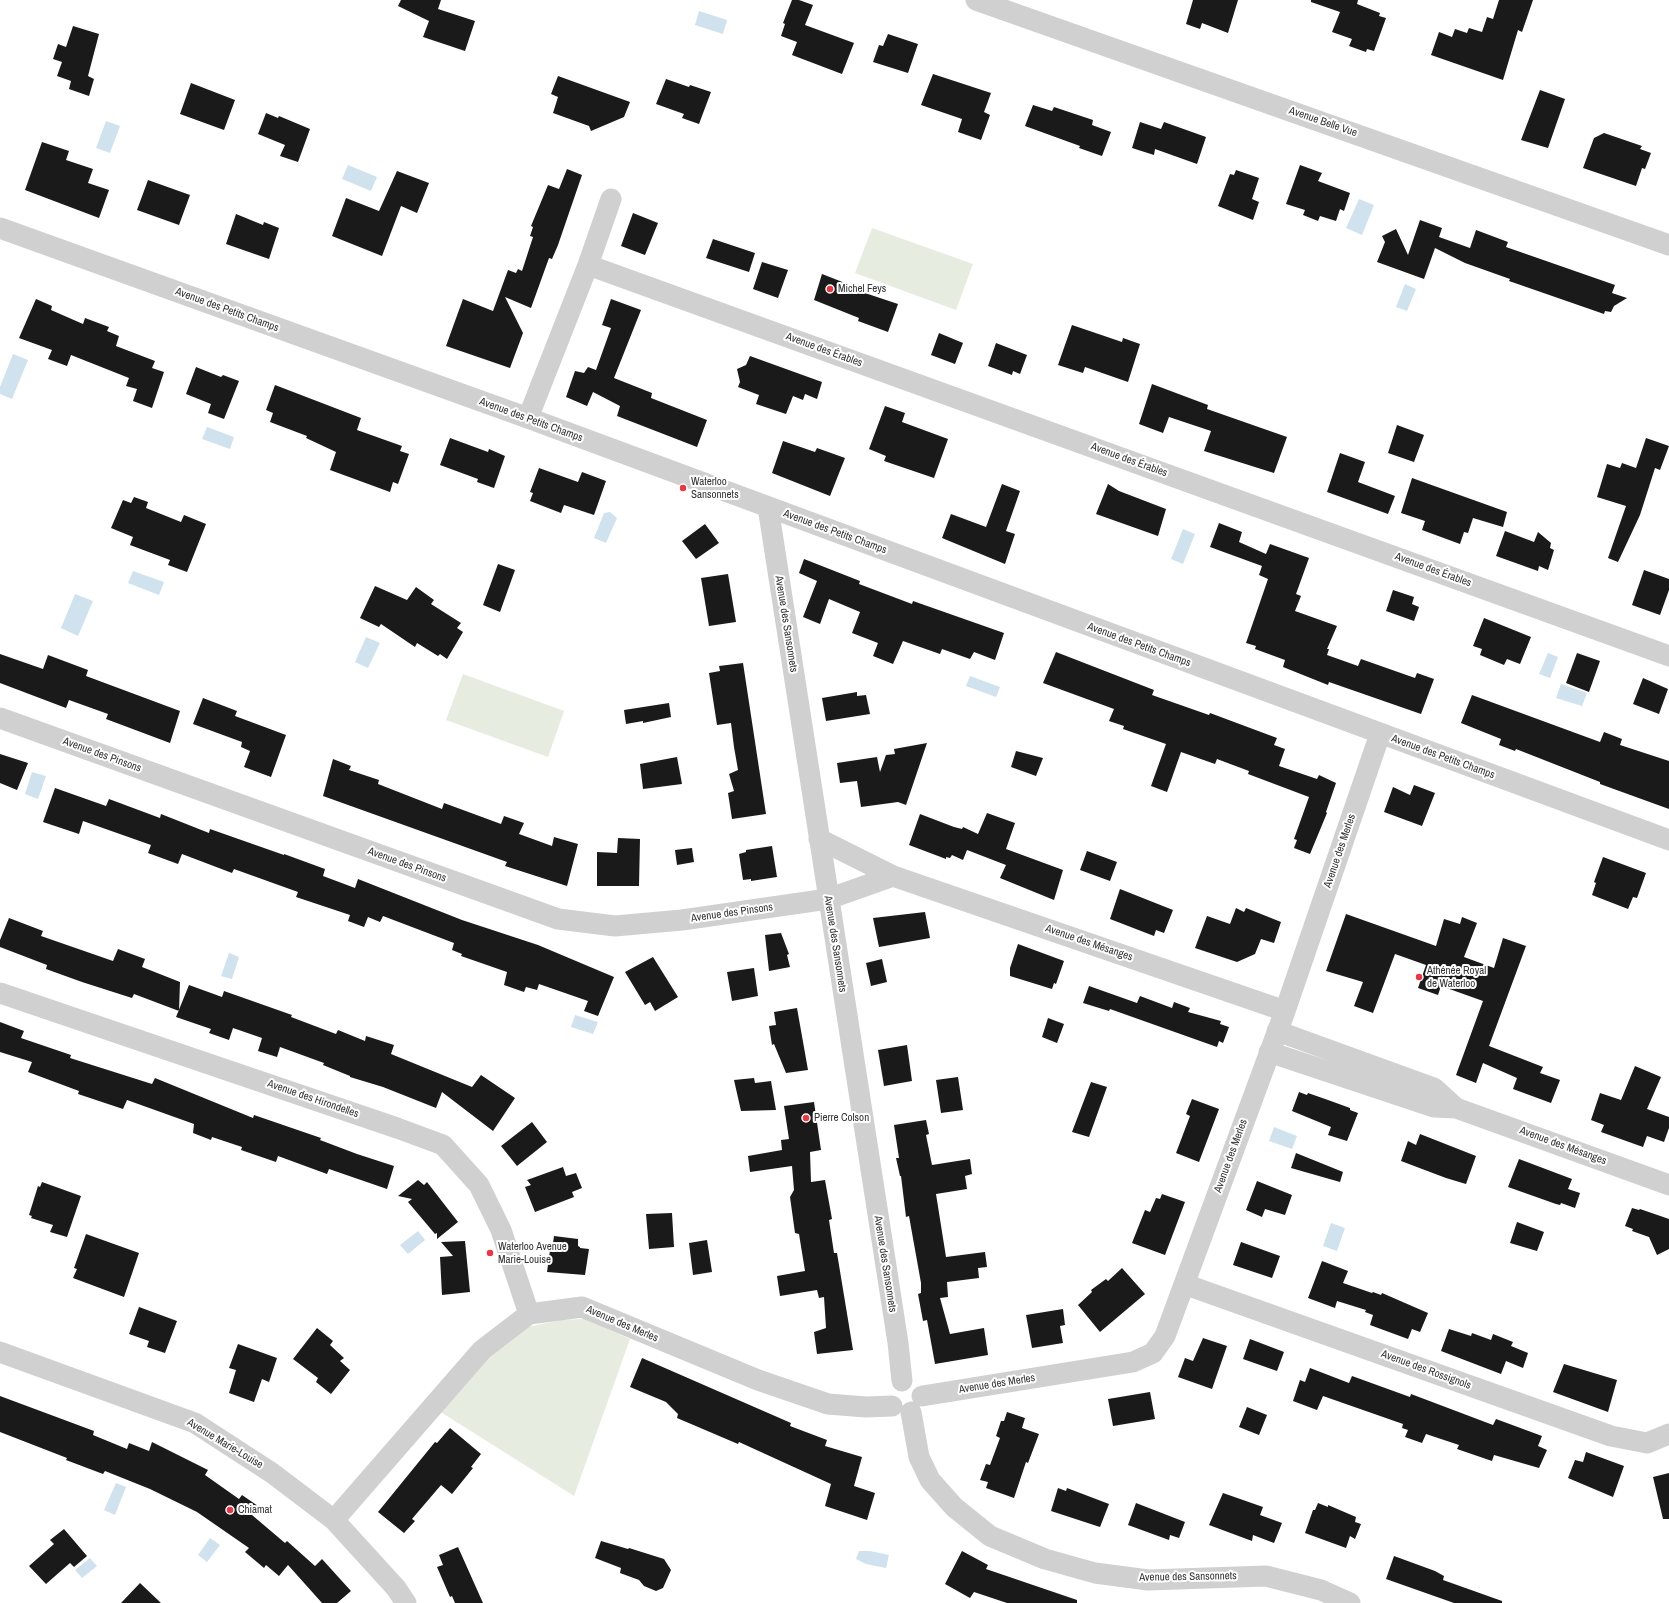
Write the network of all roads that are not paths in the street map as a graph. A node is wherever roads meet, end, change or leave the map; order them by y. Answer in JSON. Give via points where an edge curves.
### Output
{"nodes":[{"id":1,"x":976,"y":0,"type":"edge"},
{"id":2,"x":611,"y":198,"type":"dead end"},
{"id":3,"x":0,"y":228,"type":"edge"},
{"id":4,"x":1669,"y":245,"type":"edge"},
{"id":5,"x":588,"y":265,"type":"junction"},
{"id":6,"x":528,"y":418,"type":"junction"},
{"id":7,"x":768,"y":507,"type":"junction"},
{"id":8,"x":1669,"y":656,"type":"edge"},
{"id":9,"x":0,"y":718,"type":"edge"},
{"id":10,"x":1380,"y":734,"type":"junction"},
{"id":11,"x":819,"y":839,"type":"junction"},
{"id":12,"x":1669,"y":840,"type":"edge"},
{"id":13,"x":894,"y":876,"type":"junction"},
{"id":14,"x":828,"y":899,"type":"junction"},
{"id":15,"x":0,"y":994,"type":"edge"},
{"id":16,"x":1285,"y":1011,"type":"junction"},
{"id":17,"x":1277,"y":1032,"type":"junction"},
{"id":18,"x":1269,"y":1052,"type":"junction"},
{"id":19,"x":1456,"y":1108,"type":"junction"},
{"id":20,"x":1669,"y":1185,"type":"edge"},
{"id":21,"x":1184,"y":1284,"type":"junction"},
{"id":22,"x":529,"y":1314,"type":"junction"},
{"id":23,"x":0,"y":1352,"type":"edge"},
{"id":24,"x":902,"y":1381,"type":"junction"},
{"id":25,"x":908,"y":1405,"type":"junction"},
{"id":26,"x":1669,"y":1434,"type":"edge"},
{"id":27,"x":334,"y":1520,"type":"junction"},
{"id":28,"x":406,"y":1603,"type":"edge"},
{"id":29,"x":1350,"y":1603,"type":"edge"}],
"edges":[{"from":1,"to":4,"type":"street","name":"Avenue Belle Vue"},
{"from":2,"to":5,"type":"street"},
{"from":3,"to":6,"type":"street","name":"Avenue des Petits Champs"},
{"from":5,"to":6,"type":"street"},
{"from":5,"to":8,"type":"street","name":"Avenue des Érables"},
{"from":6,"to":7,"type":"street","name":"Avenue des Petits Champs"},
{"from":7,"to":10,"type":"street","name":"Avenue des Petits Champs"},
{"from":7,"to":11,"type":"street","name":"Avenue des Sansonnets"},
{"from":9,"to":14,"type":"street","name":"Avenue des Pinsons","via":[[558,920],[614,926],[682,920]]},
{"from":10,"to":12,"type":"street","name":"Avenue des Petits Champs"},
{"from":10,"to":16,"type":"street","name":"Avenue des Merles"},
{"from":11,"to":13,"type":"street","name":"Avenue des Mésanges"},
{"from":11,"to":14,"type":"street","name":"Avenue des Sansonnets"},
{"from":13,"to":14,"type":"street"},
{"from":13,"to":16,"type":"street","name":"Avenue des Mésanges"},
{"from":14,"to":24,"type":"street","name":"Avenue des Sansonnets"},
{"from":15,"to":22,"type":"street","name":"Avenue des Hirondelles","via":[[443,1145],[480,1185],[501,1230]]},
{"from":16,"to":17,"type":"street","name":"Avenue des Merles"},
{"from":17,"to":18,"type":"street","name":"Avenue des Merles"},
{"from":17,"to":19,"type":"street","name":"Avenue des Mésanges","via":[[1434,1088]]},
{"from":18,"to":19,"type":"street","name":"Avenue des Mésanges","via":[[1434,1107]]},
{"from":18,"to":21,"type":"street","name":"Avenue des Merles"},
{"from":19,"to":20,"type":"street","name":"Avenue des Mésanges"},
{"from":21,"to":25,"type":"street","name":"Avenue des Merles","via":[[1165,1336],[1153,1353],[1133,1362]]},
{"from":21,"to":26,"type":"street","name":"Avenue des Rossignols","via":[[1611,1436],[1647,1443]]},
{"from":22,"to":25,"type":"street","name":"Avenue des Merles","via":[[582,1307],[758,1380],[828,1404],[866,1407]]},
{"from":22,"to":27,"type":"street","name":"Avenue des Merles","via":[[482,1350]]},
{"from":23,"to":27,"type":"street","name":"Avenue Marie-Louise","via":[[195,1423],[272,1472]]},
{"from":24,"to":25,"type":"street","via":[[907,1380],[917,1386]]},
{"from":24,"to":25,"type":"street","name":"Avenue des Sansonnets","via":[[893,1386],[889,1396]]},
{"from":25,"to":29,"type":"street","name":"Avenue des Sansonnets","via":[[918,1457],[930,1480],[954,1508],[990,1536],[1045,1558],[1095,1573],[1148,1580],[1266,1576],[1321,1590]]},
{"from":27,"to":28,"type":"street","name":"Avenue Marie-Louise","via":[[396,1588]]}]}
